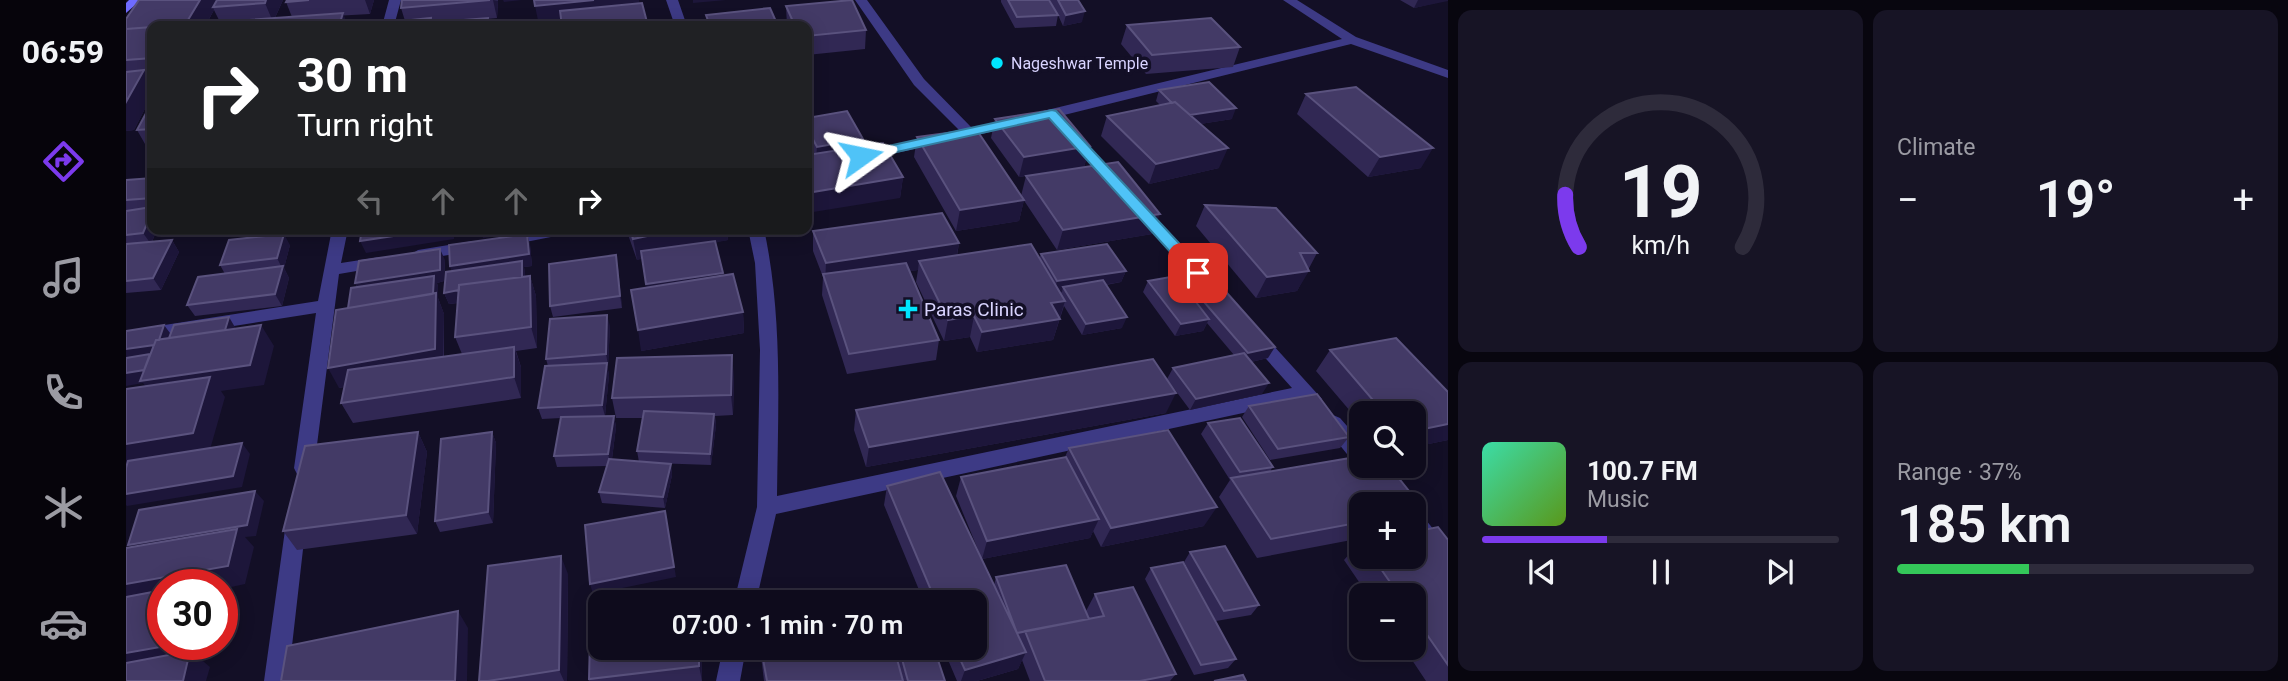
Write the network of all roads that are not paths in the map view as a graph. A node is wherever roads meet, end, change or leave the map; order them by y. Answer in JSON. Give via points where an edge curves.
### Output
{"nodes":[{"id":1,"x":135,"y":0,"type":"edge"},
{"id":2,"x":395,"y":0,"type":"edge"},
{"id":3,"x":672,"y":0,"type":"edge"},
{"id":4,"x":860,"y":0,"type":"edge"},
{"id":5,"x":1289,"y":0,"type":"edge"},
{"id":6,"x":126,"y":10,"type":"edge"},
{"id":7,"x":389,"y":21,"type":"edge"},
{"id":8,"x":679,"y":21,"type":"edge"},
{"id":9,"x":1352,"y":40,"type":"junction"},
{"id":10,"x":1446,"y":70,"type":"edge"},
{"id":11,"x":1052,"y":114,"type":"junction"},
{"id":12,"x":970,"y":133,"type":"junction"},
{"id":13,"x":848,"y":159,"type":"edge"},
{"id":14,"x":339,"y":235,"type":"edge"},
{"id":15,"x":531,"y":235,"type":"edge"},
{"id":16,"x":757,"y":235,"type":"edge"},
{"id":17,"x":330,"y":270,"type":"junction"},
{"id":18,"x":325,"y":306,"type":"junction"},
{"id":19,"x":126,"y":337,"type":"edge"},
{"id":20,"x":1307,"y":392,"type":"junction"},
{"id":21,"x":1349,"y":442,"type":"edge"},
{"id":22,"x":767,"y":507,"type":"junction"},
{"id":23,"x":749,"y":590,"type":"edge"},
{"id":24,"x":732,"y":660,"type":"edge"},
{"id":25,"x":276,"y":681,"type":"edge"},
{"id":26,"x":728,"y":681,"type":"edge"}],
"edges":[{"from":1,"to":6,"type":"street"},
{"from":2,"to":7,"type":"street"},
{"from":3,"to":8,"type":"street"},
{"from":4,"to":12,"type":"street","via":[[919,82]]},
{"from":5,"to":9,"type":"street"},
{"from":9,"to":10,"type":"street"},
{"from":9,"to":11,"type":"street"},
{"from":11,"to":12,"type":"street"},
{"from":11,"to":20,"type":"street"},
{"from":12,"to":13,"type":"street"},
{"from":14,"to":17,"type":"street"},
{"from":15,"to":17,"type":"street"},
{"from":16,"to":22,"type":"street","via":[[769,350]]},
{"from":17,"to":18,"type":"street"},
{"from":18,"to":19,"type":"street"},
{"from":18,"to":25,"type":"street"},
{"from":20,"to":21,"type":"street"},
{"from":20,"to":22,"type":"street"},
{"from":22,"to":23,"type":"street"},
{"from":24,"to":26,"type":"street"}]}
